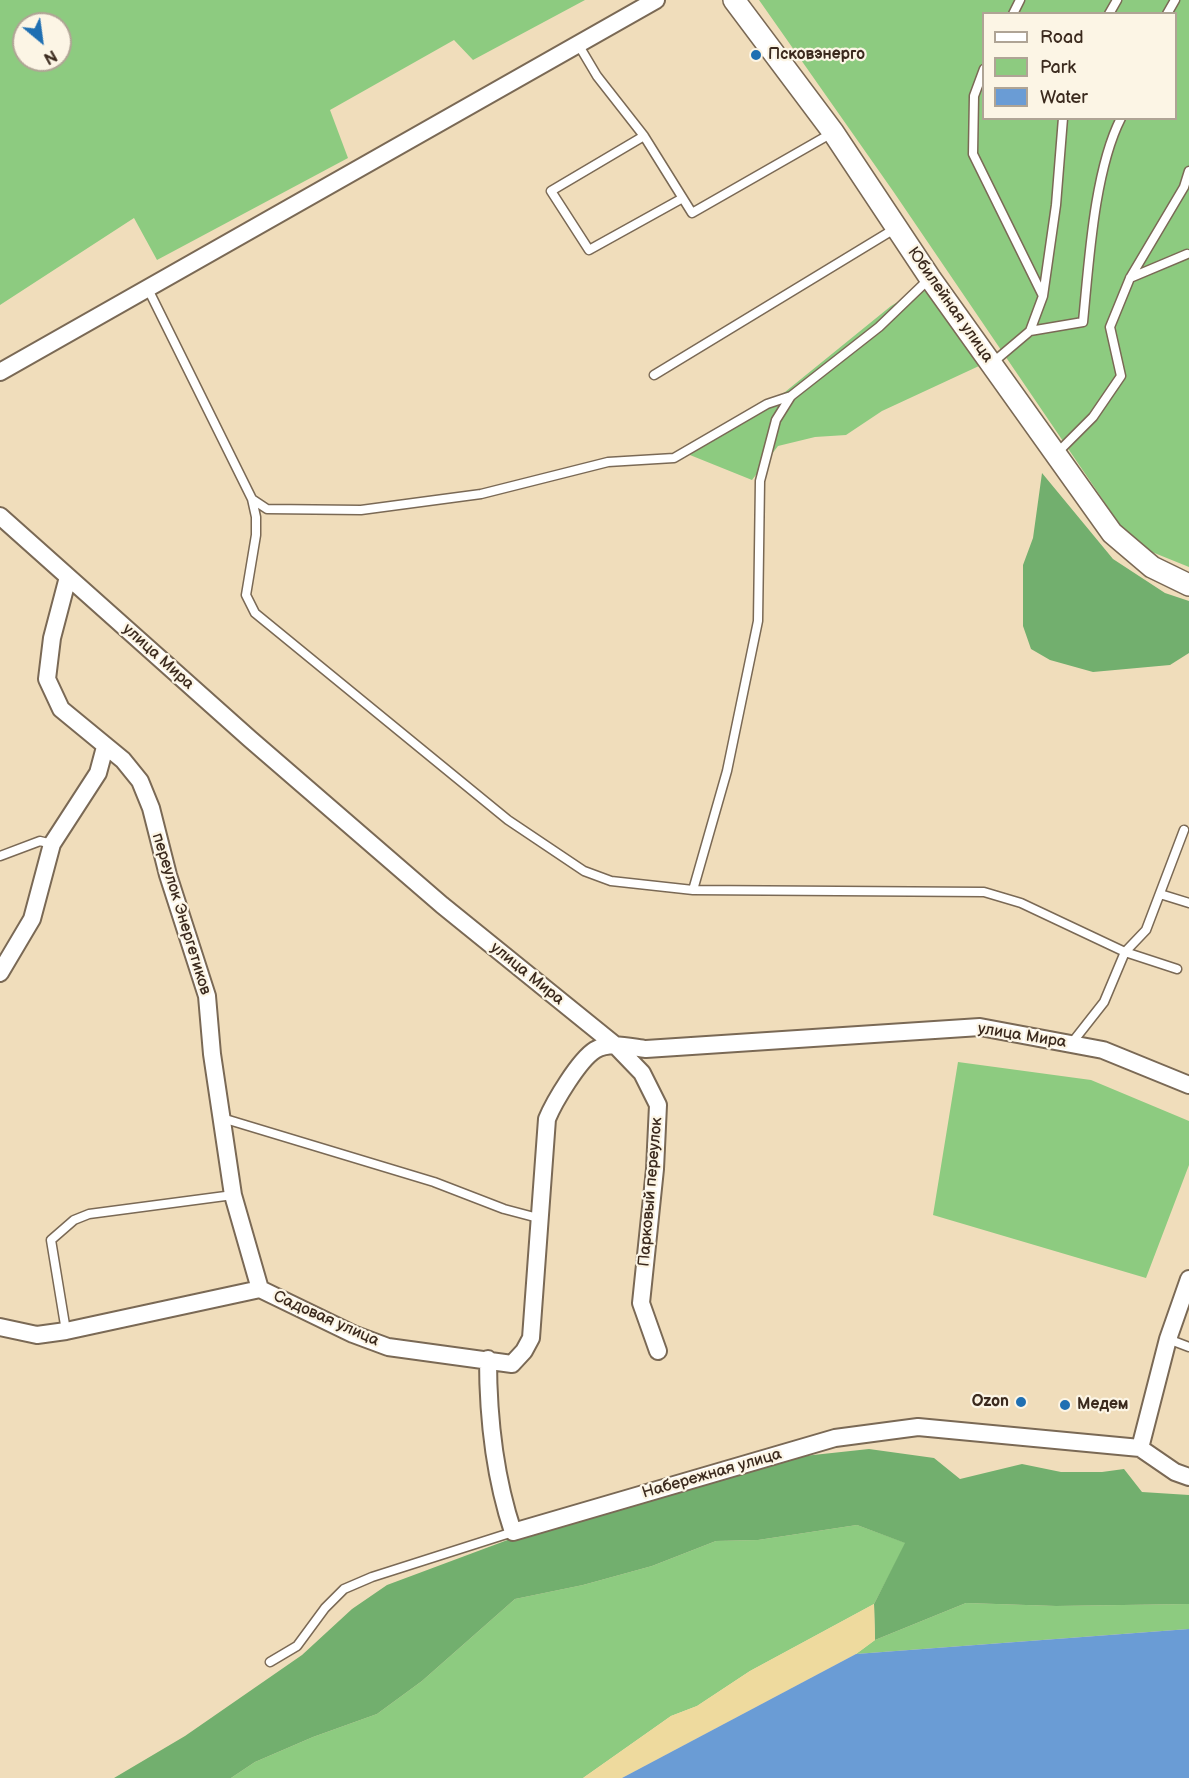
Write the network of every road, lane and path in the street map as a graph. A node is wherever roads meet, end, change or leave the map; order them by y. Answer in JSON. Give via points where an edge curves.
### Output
{"nodes":[{"id":1,"x":656,"y":0,"type":"edge"},
{"id":2,"x":734,"y":0,"type":"edge"},
{"id":3,"x":578,"y":44,"type":"junction"},
{"id":4,"x":982,"y":74,"type":"edge"},
{"id":5,"x":1063,"y":120,"type":"edge"},
{"id":6,"x":1120,"y":120,"type":"edge"},
{"id":7,"x":833,"y":132,"type":"junction"},
{"id":8,"x":644,"y":135,"type":"junction"},
{"id":9,"x":1189,"y":171,"type":"edge"},
{"id":10,"x":681,"y":199,"type":"junction"},
{"id":11,"x":897,"y":228,"type":"junction"},
{"id":12,"x":1188,"y":254,"type":"edge"},
{"id":13,"x":930,"y":278,"type":"junction"},
{"id":14,"x":1130,"y":278,"type":"junction"},
{"id":15,"x":147,"y":287,"type":"junction"},
{"id":16,"x":1043,"y":296,"type":"junction"},
{"id":17,"x":1030,"y":331,"type":"junction"},
{"id":18,"x":990,"y":364,"type":"junction"},
{"id":19,"x":0,"y":372,"type":"edge"},
{"id":20,"x":654,"y":375,"type":"dead end"},
{"id":21,"x":791,"y":396,"type":"junction"},
{"id":22,"x":1055,"y":456,"type":"junction"},
{"id":23,"x":252,"y":499,"type":"junction"},
{"id":24,"x":0,"y":516,"type":"edge"},
{"id":25,"x":68,"y":577,"type":"junction"},
{"id":26,"x":1189,"y":585,"type":"edge"},
{"id":27,"x":105,"y":747,"type":"junction"},
{"id":28,"x":1184,"y":830,"type":"dead end"},
{"id":29,"x":52,"y":844,"type":"junction"},
{"id":30,"x":0,"y":856,"type":"edge"},
{"id":31,"x":693,"y":890,"type":"junction"},
{"id":32,"x":1160,"y":894,"type":"junction"},
{"id":33,"x":1189,"y":903,"type":"edge"},
{"id":34,"x":1125,"y":952,"type":"junction"},
{"id":35,"x":1177,"y":969,"type":"dead end"},
{"id":36,"x":0,"y":974,"type":"edge"},
{"id":37,"x":1071,"y":1044,"type":"junction"},
{"id":38,"x":615,"y":1045,"type":"junction"},
{"id":39,"x":1189,"y":1084,"type":"edge"},
{"id":40,"x":222,"y":1118,"type":"junction"},
{"id":41,"x":233,"y":1195,"type":"junction"},
{"id":42,"x":538,"y":1218,"type":"junction"},
{"id":43,"x":1189,"y":1279,"type":"edge"},
{"id":44,"x":260,"y":1289,"type":"junction"},
{"id":45,"x":0,"y":1328,"type":"edge"},
{"id":46,"x":66,"y":1331,"type":"junction"},
{"id":47,"x":1168,"y":1339,"type":"junction"},
{"id":48,"x":1189,"y":1347,"type":"edge"},
{"id":49,"x":658,"y":1351,"type":"dead end"},
{"id":50,"x":488,"y":1359,"type":"junction"},
{"id":51,"x":1140,"y":1448,"type":"junction"},
{"id":52,"x":1189,"y":1477,"type":"edge"},
{"id":53,"x":513,"y":1532,"type":"junction"},
{"id":54,"x":270,"y":1662,"type":"dead end"}],
"edges":[{"from":1,"to":3,"type":"street"},
{"from":2,"to":7,"type":"street","name":"Юбилейная улица"},
{"from":3,"to":8,"type":"lane","via":[[597,76]]},
{"from":3,"to":15,"type":"street"},
{"from":4,"to":16,"type":"lane","via":[[974,96],[973,154]]},
{"from":5,"to":16,"type":"lane"},
{"from":6,"to":17,"type":"lane","via":[[1101,183],[1083,322]]},
{"from":7,"to":10,"type":"lane","via":[[692,213]]},
{"from":7,"to":11,"type":"street","name":"Юбилейная улица"},
{"from":8,"to":10,"type":"lane"},
{"from":8,"to":10,"type":"lane","via":[[551,191],[589,250]]},
{"from":9,"to":14,"type":"lane","via":[[1184,187]]},
{"from":11,"to":13,"type":"street","name":"Юбилейная улица"},
{"from":11,"to":20,"type":"lane"},
{"from":12,"to":14,"type":"lane"},
{"from":13,"to":18,"type":"street","name":"Юбилейная улица"},
{"from":13,"to":21,"type":"lane","via":[[879,327]]},
{"from":14,"to":22,"type":"lane","via":[[1110,327],[1121,376],[1093,417]]},
{"from":15,"to":19,"type":"street"},
{"from":15,"to":23,"type":"lane"},
{"from":16,"to":17,"type":"lane"},
{"from":17,"to":18,"type":"lane"},
{"from":18,"to":22,"type":"street","name":"Юбилейная улица"},
{"from":21,"to":23,"type":"lane","via":[[767,404],[674,458],[608,462],[481,494],[361,510],[267,509]]},
{"from":21,"to":31,"type":"lane","via":[[777,420],[760,481],[758,621],[727,771]]},
{"from":22,"to":26,"type":"street","name":"Юбилейная улица","via":[[1112,533],[1152,567]]},
{"from":23,"to":31,"type":"lane","via":[[256,535],[246,595],[255,613],[508,820],[584,871],[611,881]]},
{"from":24,"to":25,"type":"street","name":"улица Мира"},
{"from":25,"to":27,"type":"street","name":"переулок Энергетиков","via":[[52,638],[47,679],[61,709]]},
{"from":25,"to":38,"type":"street","name":"улица Мира","via":[[442,905]]},
{"from":27,"to":29,"type":"street","via":[[98,773]]},
{"from":27,"to":40,"type":"street","name":"переулок Энергетиков","via":[[123,760],[140,781],[150,808],[207,996]]},
{"from":28,"to":32,"type":"lane"},
{"from":29,"to":30,"type":"lane","via":[[40,841]]},
{"from":29,"to":36,"type":"street","via":[[32,919]]},
{"from":31,"to":34,"type":"lane","via":[[984,892],[1021,903]]},
{"from":32,"to":33,"type":"lane"},
{"from":32,"to":34,"type":"lane","via":[[1146,930]]},
{"from":34,"to":35,"type":"lane"},
{"from":34,"to":37,"type":"lane","via":[[1104,1002]]},
{"from":37,"to":38,"type":"street","name":"улица Мира","via":[[980,1027],[646,1049]]},
{"from":37,"to":39,"type":"street","name":"улица Мира","via":[[1103,1050]]},
{"from":38,"to":42,"type":"street","via":[[595,1049],[554,1103],[544,1138]]},
{"from":38,"to":49,"type":"street","name":"Парковый переулок","via":[[642,1073],[658,1105],[641,1302]]},
{"from":40,"to":41,"type":"street","name":"переулок Энергетиков"},
{"from":40,"to":42,"type":"lane"},
{"from":41,"to":44,"type":"street","name":"переулок Энергетиков"},
{"from":41,"to":46,"type":"lane","via":[[89,1214],[74,1220],[51,1240]]},
{"from":42,"to":50,"type":"street","name":"Садовая улица","via":[[531,1338],[512,1364]]},
{"from":43,"to":47,"type":"street"},
{"from":44,"to":46,"type":"street","name":"Садовая улица"},
{"from":44,"to":50,"type":"street","name":"Садовая улица","via":[[388,1347]]},
{"from":45,"to":46,"type":"street","name":"Садовая улица","via":[[37,1335]]},
{"from":47,"to":48,"type":"lane"},
{"from":47,"to":51,"type":"street"},
{"from":50,"to":53,"type":"street","via":[[488,1418],[500,1494]]},
{"from":51,"to":52,"type":"street","name":"Набережная улица"},
{"from":51,"to":53,"type":"street","name":"Набережная улица","via":[[918,1427],[835,1438]]},
{"from":53,"to":54,"type":"lane","name":"Набережная улица","via":[[372,1576],[344,1589],[297,1646]]}]}
